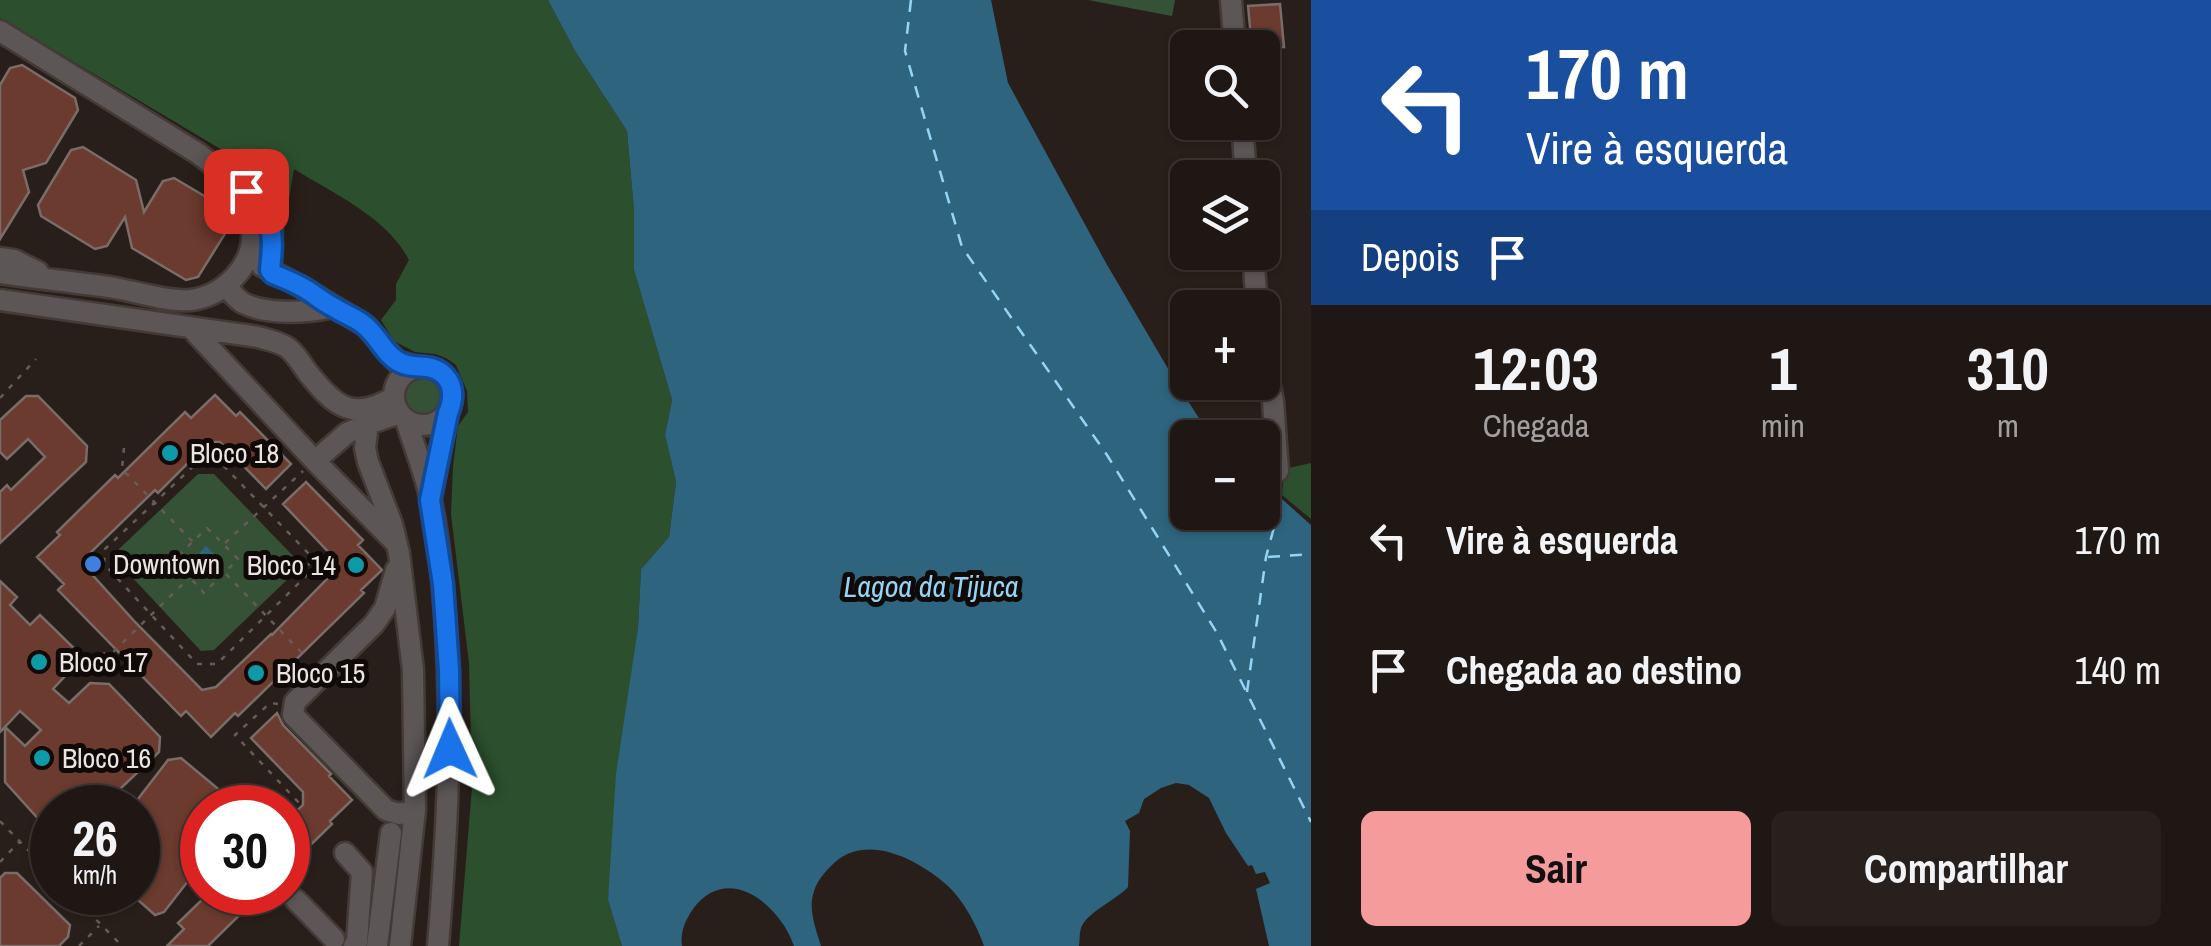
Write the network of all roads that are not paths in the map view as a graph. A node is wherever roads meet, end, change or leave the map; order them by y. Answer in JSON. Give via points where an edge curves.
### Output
{"nodes":[{"id":1,"x":1231,"y":0,"type":"edge"},
{"id":2,"x":1234,"y":30,"type":"edge"},
{"id":3,"x":0,"y":31,"type":"edge"},
{"id":4,"x":231,"y":179,"type":"junction"},
{"id":5,"x":0,"y":258,"type":"edge"},
{"id":6,"x":244,"y":262,"type":"junction"},
{"id":7,"x":0,"y":273,"type":"edge"},
{"id":8,"x":273,"y":274,"type":"junction"},
{"id":9,"x":46,"y":280,"type":"junction"},
{"id":10,"x":226,"y":285,"type":"junction"},
{"id":11,"x":0,"y":300,"type":"edge"},
{"id":12,"x":332,"y":307,"type":"junction"},
{"id":13,"x":192,"y":329,"type":"junction"},
{"id":14,"x":386,"y":350,"type":"junction"},
{"id":15,"x":417,"y":367,"type":"junction"},
{"id":16,"x":398,"y":404,"type":"junction"},
{"id":17,"x":448,"y":413,"type":"junction"},
{"id":18,"x":368,"y":424,"type":"junction"},
{"id":19,"x":315,"y":461,"type":"junction"},
{"id":20,"x":368,"y":462,"type":"junction"},
{"id":21,"x":332,"y":478,"type":"junction"},
{"id":22,"x":430,"y":500,"type":"junction"},
{"id":23,"x":398,"y":552,"type":"junction"},
{"id":24,"x":415,"y":810,"type":"junction"},
{"id":25,"x":391,"y":833,"type":"dead end"},
{"id":26,"x":345,"y":852,"type":"dead end"},
{"id":27,"x":310,"y":912,"type":"edge"},
{"id":28,"x":344,"y":942,"type":"edge"},
{"id":29,"x":377,"y":946,"type":"edge"},
{"id":30,"x":400,"y":946,"type":"edge"},
{"id":31,"x":438,"y":946,"type":"edge"}],
"edges":[{"from":1,"to":2,"type":"street"},
{"from":3,"to":4,"type":"street"},
{"from":4,"to":6,"type":"street","via":[[252,236]]},
{"from":4,"to":8,"type":"street","via":[[268,217]]},
{"from":5,"to":9,"type":"street","via":[[30,266]]},
{"from":6,"to":8,"type":"street"},
{"from":6,"to":10,"type":"street"},
{"from":7,"to":9,"type":"street"},
{"from":8,"to":12,"type":"street"},
{"from":9,"to":10,"type":"street","via":[[187,300]]},
{"from":10,"to":12,"type":"street","via":[[245,304],[264,309]]},
{"from":11,"to":13,"type":"street"},
{"from":12,"to":14,"type":"street","via":[[366,326]]},
{"from":13,"to":16,"type":"street","via":[[288,347],[341,406]]},
{"from":13,"to":19,"type":"street"},
{"from":14,"to":15,"type":"street"},
{"from":14,"to":16,"type":"street"},
{"from":15,"to":16,"type":"street","via":[[402,374]]},
{"from":15,"to":17,"type":"street","via":[[444,375],[453,394]]},
{"from":16,"to":17,"type":"street","via":[[424,425]]},
{"from":16,"to":18,"type":"street"},
{"from":16,"to":22,"type":"street"},
{"from":17,"to":22,"type":"street"},
{"from":18,"to":19,"type":"street","via":[[347,432]]},
{"from":18,"to":20,"type":"street"},
{"from":19,"to":21,"type":"street"},
{"from":20,"to":21,"type":"street"},
{"from":20,"to":23,"type":"street"},
{"from":21,"to":23,"type":"street"},
{"from":22,"to":31,"type":"street","via":[[449,670]]},
{"from":23,"to":24,"type":"street","via":[[413,670]]},
{"from":23,"to":24,"type":"street","via":[[386,608],[296,702],[293,715],[386,810]]},
{"from":24,"to":30,"type":"street"},
{"from":25,"to":29,"type":"street"},
{"from":26,"to":28,"type":"street","via":[[362,872],[357,942]]},
{"from":27,"to":28,"type":"street"}]}
